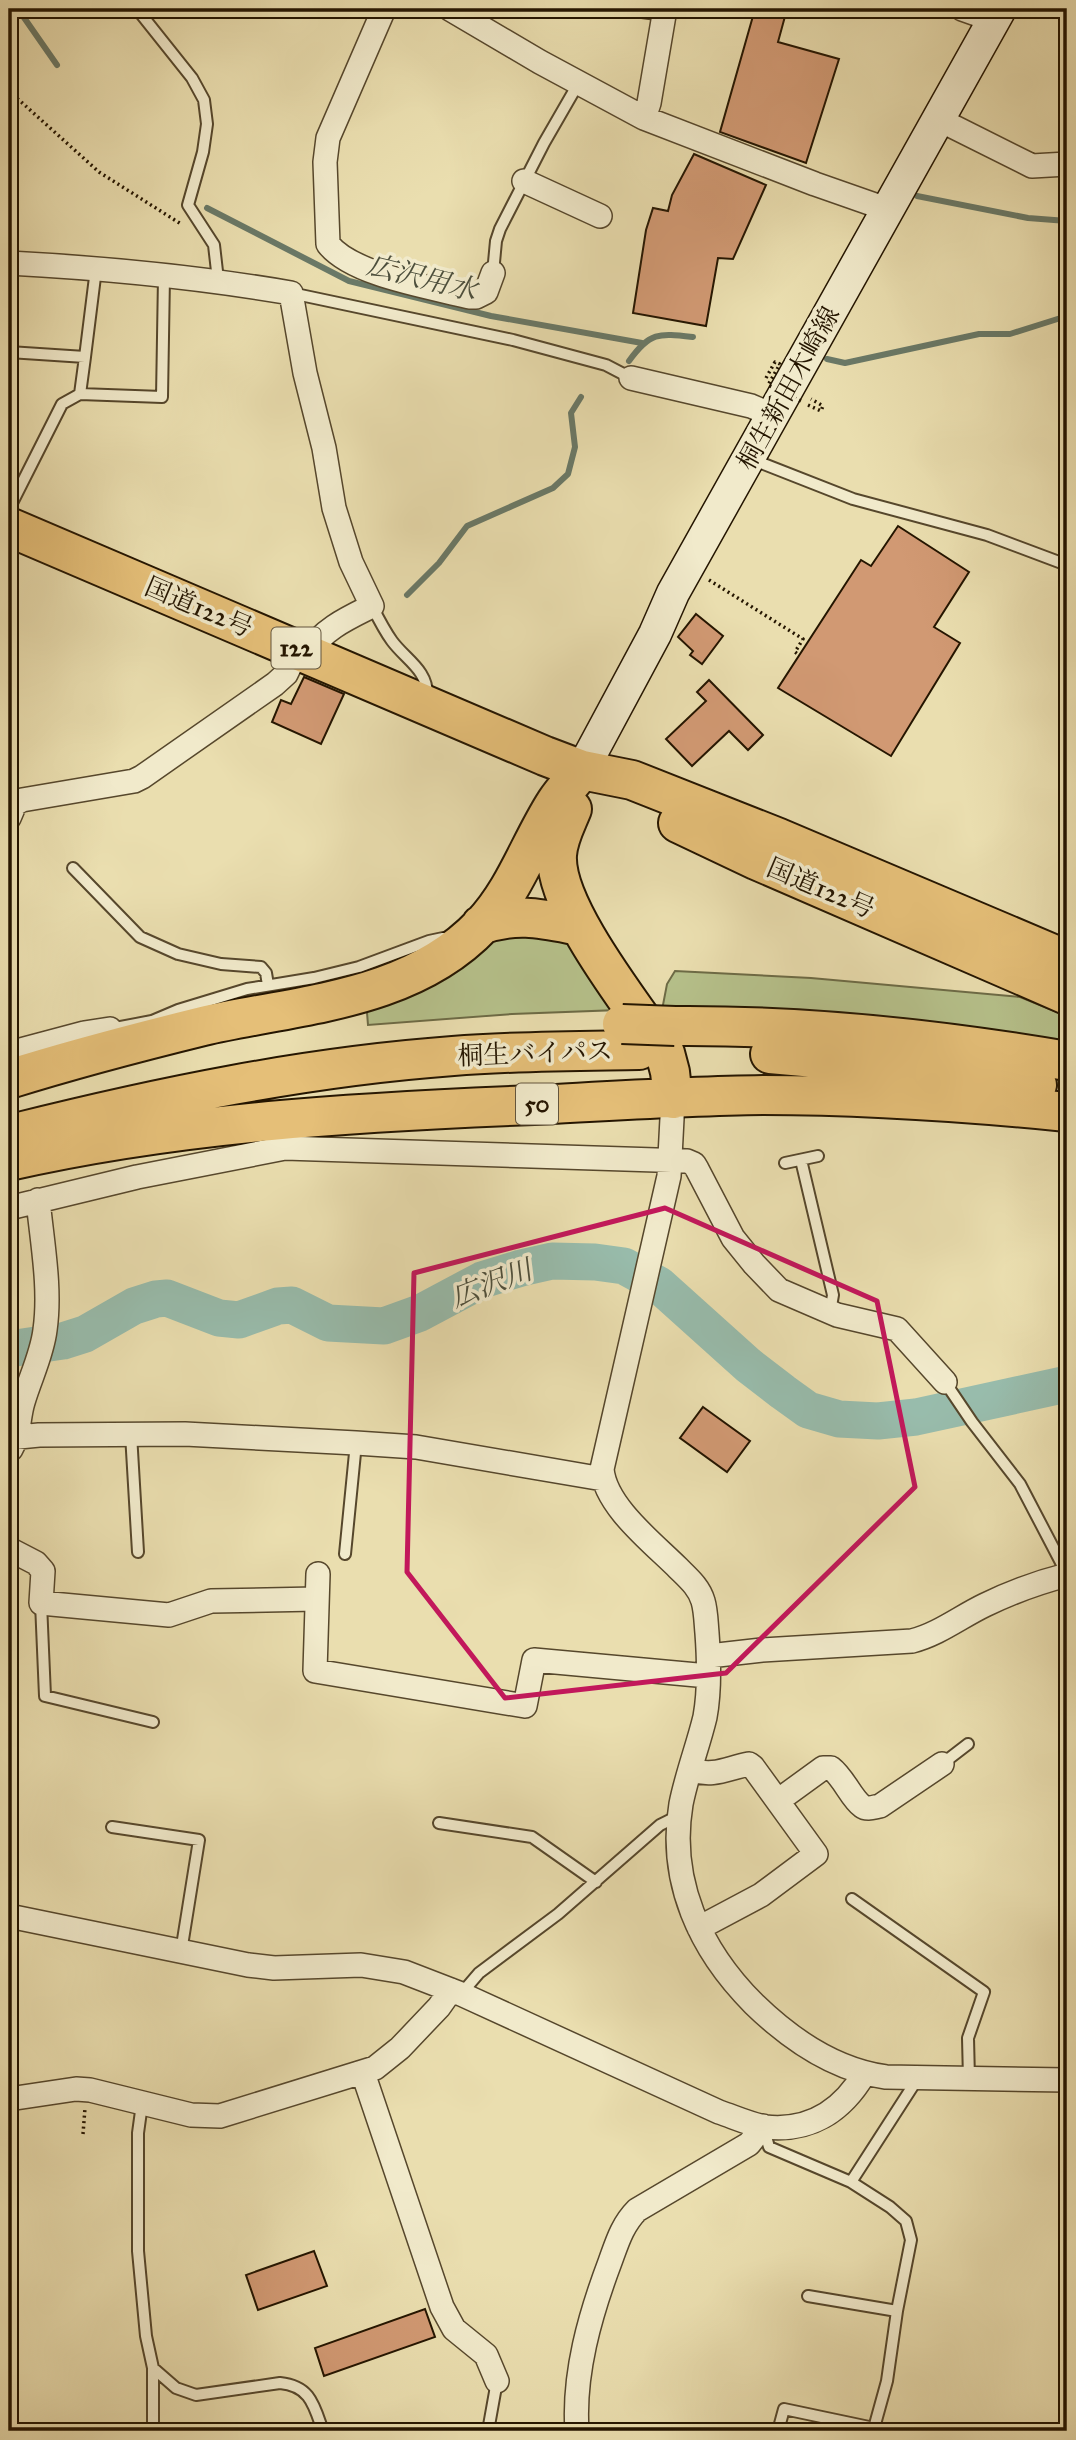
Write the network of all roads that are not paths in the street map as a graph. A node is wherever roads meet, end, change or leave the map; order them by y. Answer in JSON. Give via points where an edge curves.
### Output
{"nodes":[{"id":1,"x":137,"y":9,"type":"edge"},
{"id":2,"x":384,"y":9,"type":"edge"},
{"id":3,"x":450,"y":9,"type":"edge"},
{"id":4,"x":620,"y":9,"type":"edge"},
{"id":5,"x":962,"y":9,"type":"edge"},
{"id":6,"x":664,"y":12,"type":"edge"},
{"id":7,"x":997,"y":14,"type":"edge"},
{"id":8,"x":578,"y":84,"type":"junction"},
{"id":9,"x":644,"y":118,"type":"junction"},
{"id":10,"x":938,"y":119,"type":"junction"},
{"id":11,"x":1067,"y":164,"type":"edge"},
{"id":12,"x":524,"y":181,"type":"junction"},
{"id":13,"x":887,"y":212,"type":"junction"},
{"id":14,"x":600,"y":216,"type":"dead end"},
{"id":15,"x":9,"y":263,"type":"edge"},
{"id":16,"x":96,"y":268,"type":"junction"},
{"id":17,"x":493,"y":273,"type":"joint"},
{"id":18,"x":164,"y":277,"type":"junction"},
{"id":19,"x":218,"y":280,"type":"junction"},
{"id":20,"x":291,"y":293,"type":"junction"},
{"id":21,"x":9,"y":352,"type":"edge"},
{"id":22,"x":85,"y":357,"type":"junction"},
{"id":23,"x":631,"y":378,"type":"joint"},
{"id":24,"x":80,"y":394,"type":"junction"},
{"id":25,"x":772,"y":415,"type":"junction"},
{"id":26,"x":749,"y":458,"type":"junction"},
{"id":27,"x":9,"y":509,"type":"edge"},
{"id":28,"x":9,"y":527,"type":"edge"},
{"id":29,"x":1067,"y":565,"type":"edge"},
{"id":30,"x":372,"y":606,"type":"junction"},
{"id":31,"x":303,"y":651,"type":"junction"},
{"id":32,"x":424,"y":706,"type":"junction"},
{"id":33,"x":583,"y":770,"type":"junction"},
{"id":34,"x":9,"y":818,"type":"edge"},
{"id":35,"x":73,"y":869,"type":"dead end"},
{"id":36,"x":580,"y":926,"type":"junction"},
{"id":37,"x":471,"y":935,"type":"junction"},
{"id":38,"x":1067,"y":960,"type":"edge"},
{"id":39,"x":268,"y":985,"type":"junction"},
{"id":40,"x":1067,"y":995,"type":"edge"},
{"id":41,"x":630,"y":1037,"type":"junction"},
{"id":42,"x":683,"y":1038,"type":"junction"},
{"id":43,"x":113,"y":1039,"type":"junction"},
{"id":44,"x":9,"y":1053,"type":"edge"},
{"id":45,"x":1067,"y":1061,"type":"edge"},
{"id":46,"x":9,"y":1079,"type":"edge"},
{"id":47,"x":1067,"y":1088,"type":"edge"},
{"id":48,"x":673,"y":1099,"type":"junction"},
{"id":49,"x":9,"y":1108,"type":"edge"},
{"id":50,"x":1067,"y":1112,"type":"edge"},
{"id":51,"x":9,"y":1134,"type":"edge"},
{"id":52,"x":818,"y":1156,"type":"dead end"},
{"id":53,"x":802,"y":1160,"type":"junction"},
{"id":54,"x":9,"y":1161,"type":"edge"},
{"id":55,"x":672,"y":1161,"type":"junction"},
{"id":56,"x":785,"y":1163,"type":"dead end"},
{"id":57,"x":38,"y":1200,"type":"junction"},
{"id":58,"x":9,"y":1208,"type":"edge"},
{"id":59,"x":830,"y":1312,"type":"junction"},
{"id":60,"x":949,"y":1389,"type":"joint"},
{"id":61,"x":131,"y":1434,"type":"junction"},
{"id":62,"x":12,"y":1442,"type":"edge"},
{"id":63,"x":356,"y":1443,"type":"junction"},
{"id":64,"x":603,"y":1479,"type":"junction"},
{"id":65,"x":9,"y":1549,"type":"edge"},
{"id":66,"x":138,"y":1552,"type":"dead end"},
{"id":67,"x":345,"y":1553,"type":"dead end"},
{"id":68,"x":318,"y":1574,"type":"dead end"},
{"id":69,"x":1067,"y":1575,"type":"edge"},
{"id":70,"x":316,"y":1599,"type":"junction"},
{"id":71,"x":41,"y":1603,"type":"junction"},
{"id":72,"x":709,"y":1666,"type":"junction"},
{"id":73,"x":153,"y":1722,"type":"dead end"},
{"id":74,"x":968,"y":1744,"type":"dead end"},
{"id":75,"x":942,"y":1764,"type":"joint"},
{"id":76,"x":690,"y":1770,"type":"junction"},
{"id":77,"x":779,"y":1800,"type":"junction"},
{"id":78,"x":680,"y":1815,"type":"junction"},
{"id":79,"x":439,"y":1823,"type":"dead end"},
{"id":80,"x":112,"y":1828,"type":"dead end"},
{"id":81,"x":596,"y":1882,"type":"junction"},
{"id":82,"x":852,"y":1899,"type":"dead end"},
{"id":83,"x":9,"y":1916,"type":"edge"},
{"id":84,"x":699,"y":1928,"type":"junction"},
{"id":85,"x":181,"y":1952,"type":"junction"},
{"id":86,"x":456,"y":1992,"type":"junction"},
{"id":87,"x":363,"y":2073,"type":"junction"},
{"id":88,"x":863,"y":2074,"type":"junction"},
{"id":89,"x":918,"y":2078,"type":"junction"},
{"id":90,"x":969,"y":2079,"type":"junction"},
{"id":91,"x":1067,"y":2080,"type":"edge"},
{"id":92,"x":9,"y":2099,"type":"edge"},
{"id":93,"x":142,"y":2104,"type":"junction"},
{"id":94,"x":763,"y":2126,"type":"junction"},
{"id":95,"x":851,"y":2182,"type":"junction"},
{"id":96,"x":807,"y":2296,"type":"dead end"},
{"id":97,"x":897,"y":2311,"type":"junction"},
{"id":98,"x":153,"y":2368,"type":"junction"},
{"id":99,"x":498,"y":2381,"type":"joint"},
{"id":100,"x":153,"y":2431,"type":"edge"},
{"id":101,"x":323,"y":2431,"type":"edge"},
{"id":102,"x":488,"y":2431,"type":"edge"},
{"id":103,"x":576,"y":2431,"type":"edge"},
{"id":104,"x":778,"y":2431,"type":"edge"}],
"edges":[{"from":1,"to":19,"type":"lane","via":[[204,100],[203,152],[188,205],[214,244]]},
{"from":2,"to":17,"type":"street","via":[[328,138],[328,244],[366,270],[469,297],[486,292]]},
{"from":3,"to":8,"type":"street"},
{"from":4,"to":6,"type":"lane"},
{"from":5,"to":7,"type":"street"},
{"from":6,"to":9,"type":"street"},
{"from":7,"to":10,"type":"main road","name":"桐生新田木崎線"},
{"from":8,"to":9,"type":"street"},
{"from":8,"to":12,"type":"lane"},
{"from":9,"to":13,"type":"street"},
{"from":10,"to":11,"type":"street","via":[[1032,166]]},
{"from":10,"to":13,"type":"main road","name":"桐生新田木崎線"},
{"from":12,"to":14,"type":"street"},
{"from":12,"to":17,"type":"lane","via":[[496,241]]},
{"from":13,"to":25,"type":"main road","name":"桐生新田木崎線"},
{"from":15,"to":16,"type":"street"},
{"from":16,"to":18,"type":"street"},
{"from":16,"to":22,"type":"lane"},
{"from":18,"to":19,"type":"street"},
{"from":18,"to":24,"type":"lane","via":[[162,397]]},
{"from":19,"to":20,"type":"street"},
{"from":20,"to":23,"type":"lane","via":[[513,340],[607,365]]},
{"from":20,"to":30,"type":"street","via":[[334,508],[351,562]]},
{"from":21,"to":22,"type":"lane"},
{"from":22,"to":24,"type":"lane"},
{"from":23,"to":25,"type":"street","via":[[751,405]]},
{"from":24,"to":27,"type":"lane","via":[[62,404]]},
{"from":25,"to":26,"type":"main road","name":"桐生新田木崎線"},
{"from":26,"to":29,"type":"lane","via":[[853,499],[987,535]]},
{"from":26,"to":33,"type":"main road","name":"桐生新田木崎線","via":[[673,593]]},
{"from":28,"to":31,"type":"highway","name":"国道122号","number":"122"},
{"from":30,"to":31,"type":"street","via":[[341,621]]},
{"from":30,"to":32,"type":"lane","via":[[394,643],[426,681]]},
{"from":31,"to":32,"type":"highway","name":"国道122号","number":"122"},
{"from":31,"to":34,"type":"street","via":[[275,684],[142,777],[22,800]]},
{"from":32,"to":33,"type":"highway","name":"国道122号","number":"122"},
{"from":33,"to":36,"type":"highway","via":[[557,856],[562,888]]},
{"from":33,"to":37,"type":"highway","via":[[556,802],[522,867]]},
{"from":33,"to":38,"type":"highway","name":"国道122号","via":[[632,780]]},
{"from":33,"to":40,"type":"highway","name":"国道122号","via":[[613,794]]},
{"from":35,"to":39,"type":"lane","via":[[140,937],[178,954],[261,967]]},
{"from":36,"to":37,"type":"highway","via":[[532,917],[503,918]]},
{"from":36,"to":48,"type":"highway","via":[[665,1053]]},
{"from":37,"to":39,"type":"lane","via":[[429,940],[359,967]]},
{"from":37,"to":43,"type":"highway","via":[[419,971],[381,988],[204,1026]]},
{"from":39,"to":43,"type":"lane","via":[[178,1010]]},
{"from":41,"to":42,"type":"highway","name":"桐生バイパス","number":"50","bridge":true},
{"from":41,"to":49,"type":"highway","name":"桐生バイパス","number":"50","via":[[442,1034],[304,1047],[153,1073]]},
{"from":41,"to":51,"type":"highway","name":"桐生バイパス","number":"50","via":[[302,1073],[158,1098]]},
{"from":42,"to":45,"type":"highway","name":"桐生バイパス","number":"50","via":[[728,1025],[876,1034]]},
{"from":42,"to":47,"type":"highway","name":"桐生バイパス","number":"50","via":[[747,1052]]},
{"from":43,"to":44,"type":"street","via":[[84,1033]]},
{"from":43,"to":46,"type":"highway"},
{"from":48,"to":50,"type":"highway","number":"50","via":[[868,1097]]},
{"from":48,"to":54,"type":"highway","number":"50","via":[[276,1119],[71,1147]]},
{"from":48,"to":55,"type":"street"},
{"from":52,"to":53,"type":"lane"},
{"from":53,"to":56,"type":"lane"},
{"from":53,"to":59,"type":"lane","via":[[833,1296]]},
{"from":55,"to":57,"type":"street","via":[[285,1148]]},
{"from":55,"to":59,"type":"street","via":[[694,1164],[733,1238],[779,1290]]},
{"from":55,"to":64,"type":"street"},
{"from":57,"to":58,"type":"street"},
{"from":57,"to":62,"type":"street","via":[[45,1329]]},
{"from":59,"to":60,"type":"street","via":[[897,1329]]},
{"from":60,"to":69,"type":"lane","via":[[1020,1484]]},
{"from":61,"to":62,"type":"street"},
{"from":61,"to":63,"type":"street"},
{"from":61,"to":66,"type":"lane"},
{"from":63,"to":64,"type":"street","via":[[416,1447]]},
{"from":63,"to":67,"type":"lane"},
{"from":64,"to":72,"type":"street","via":[[626,1515],[699,1592]]},
{"from":65,"to":71,"type":"street","via":[[43,1571]]},
{"from":68,"to":70,"type":"street"},
{"from":69,"to":72,"type":"street","via":[[983,1605],[926,1638],[762,1650]]},
{"from":70,"to":71,"type":"street","via":[[211,1601],[169,1615]]},
{"from":70,"to":72,"type":"street","via":[[315,1671],[525,1706],[534,1660]]},
{"from":71,"to":73,"type":"lane","via":[[45,1696]]},
{"from":72,"to":76,"type":"street","via":[[705,1714]]},
{"from":74,"to":75,"type":"lane"},
{"from":75,"to":77,"type":"street","via":[[880,1806],[861,1806],[831,1768],[823,1768]]},
{"from":76,"to":77,"type":"street","via":[[719,1773],[749,1764]]},
{"from":76,"to":78,"type":"street"},
{"from":77,"to":84,"type":"street","via":[[816,1854],[761,1895]]},
{"from":78,"to":81,"type":"lane","via":[[660,1825]]},
{"from":78,"to":84,"type":"street","via":[[681,1881]]},
{"from":79,"to":81,"type":"lane","via":[[532,1837]]},
{"from":80,"to":85,"type":"lane","via":[[199,1840]]},
{"from":81,"to":86,"type":"lane"},
{"from":82,"to":90,"type":"lane","via":[[984,1992],[968,2038]]},
{"from":83,"to":85,"type":"street"},
{"from":84,"to":88,"type":"street","via":[[717,1959],[765,2014],[809,2048]]},
{"from":85,"to":86,"type":"street","via":[[274,1968],[373,1966],[404,1972]]},
{"from":86,"to":87,"type":"street","via":[[400,2048]]},
{"from":86,"to":94,"type":"street","via":[[719,2112]]},
{"from":87,"to":93,"type":"street","via":[[220,2116]]},
{"from":87,"to":99,"type":"street","via":[[442,2306],[454,2329],[485,2355]]},
{"from":88,"to":89,"type":"street"},
{"from":88,"to":94,"type":"street","via":[[852,2093],[825,2116],[790,2126]]},
{"from":89,"to":90,"type":"street"},
{"from":89,"to":95,"type":"lane"},
{"from":90,"to":91,"type":"street"},
{"from":92,"to":93,"type":"street","via":[[76,2089],[103,2091]]},
{"from":93,"to":98,"type":"lane","via":[[138,2251]]},
{"from":94,"to":95,"type":"lane","via":[[769,2147]]},
{"from":94,"to":103,"type":"street","via":[[749,2144],[629,2218],[588,2325]]},
{"from":95,"to":97,"type":"lane","via":[[906,2221],[911,2240]]},
{"from":96,"to":97,"type":"lane"},
{"from":97,"to":104,"type":"lane","via":[[887,2381],[874,2428],[784,2409]]},
{"from":98,"to":100,"type":"lane"},
{"from":98,"to":101,"type":"lane","via":[[176,2388],[196,2395],[292,2384],[309,2396]]},
{"from":99,"to":102,"type":"lane"}]}
